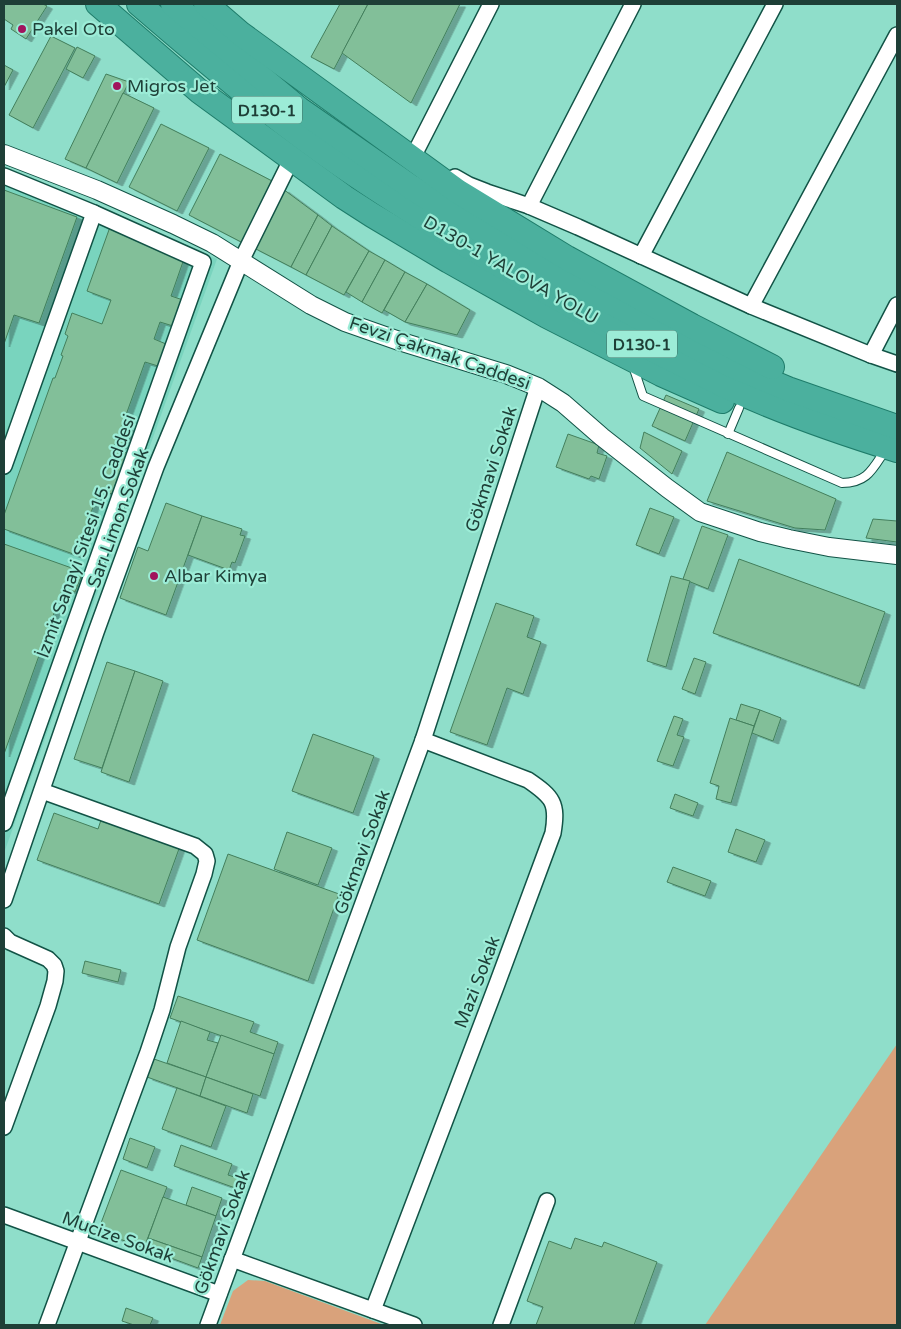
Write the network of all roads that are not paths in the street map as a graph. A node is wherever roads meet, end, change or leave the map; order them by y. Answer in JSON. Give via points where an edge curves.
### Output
{"nodes":[{"id":1,"x":98,"y":4,"type":"edge"},
{"id":2,"x":139,"y":4,"type":"edge"},
{"id":3,"x":173,"y":4,"type":"edge"},
{"id":4,"x":206,"y":4,"type":"edge"},
{"id":5,"x":490,"y":4,"type":"edge"},
{"id":6,"x":633,"y":4,"type":"edge"},
{"id":7,"x":775,"y":4,"type":"edge"},
{"id":8,"x":897,"y":35,"type":"edge"},
{"id":9,"x":350,"y":113,"type":"junction"},
{"id":10,"x":415,"y":153,"type":"junction"},
{"id":11,"x":4,"y":154,"type":"edge"},
{"id":12,"x":292,"y":158,"type":"junction"},
{"id":13,"x":4,"y":176,"type":"edge"},
{"id":14,"x":406,"y":196,"type":"junction"},
{"id":15,"x":529,"y":206,"type":"junction"},
{"id":16,"x":94,"y":213,"type":"junction"},
{"id":17,"x":641,"y":256,"type":"junction"},
{"id":18,"x":241,"y":261,"type":"junction"},
{"id":19,"x":897,"y":305,"type":"edge"},
{"id":20,"x":751,"y":306,"type":"junction"},
{"id":21,"x":871,"y":355,"type":"junction"},
{"id":22,"x":631,"y":359,"type":"junction"},
{"id":23,"x":897,"y":364,"type":"edge"},
{"id":24,"x":538,"y":387,"type":"junction"},
{"id":25,"x":739,"y":408,"type":"junction"},
{"id":26,"x":897,"y":422,"type":"edge"},
{"id":27,"x":829,"y":428,"type":"junction"},
{"id":28,"x":728,"y":434,"type":"junction"},
{"id":29,"x":894,"y":441,"type":"edge"},
{"id":30,"x":4,"y":466,"type":"edge"},
{"id":31,"x":897,"y":554,"type":"edge"},
{"id":32,"x":423,"y":740,"type":"junction"},
{"id":33,"x":42,"y":791,"type":"junction"},
{"id":34,"x":8,"y":799,"type":"edge"},
{"id":35,"x":4,"y":823,"type":"edge"},
{"id":36,"x":4,"y":900,"type":"edge"},
{"id":37,"x":4,"y":936,"type":"edge"},
{"id":38,"x":4,"y":1127,"type":"edge"},
{"id":39,"x":547,"y":1201,"type":"dead end"},
{"id":40,"x":4,"y":1215,"type":"edge"},
{"id":41,"x":78,"y":1243,"type":"junction"},
{"id":42,"x":232,"y":1259,"type":"junction"},
{"id":43,"x":219,"y":1294,"type":"junction"},
{"id":44,"x":373,"y":1310,"type":"junction"},
{"id":45,"x":47,"y":1325,"type":"edge"},
{"id":46,"x":208,"y":1325,"type":"edge"},
{"id":47,"x":414,"y":1325,"type":"edge"},
{"id":48,"x":501,"y":1325,"type":"edge"}],
"edges":[{"from":1,"to":12,"type":"highway","via":[[199,91]]},
{"from":2,"to":14,"type":"highway","number":"D130-1","via":[[262,107],[340,164]]},
{"from":3,"to":14,"type":"highway","number":"D130-1"},
{"from":4,"to":9,"type":"highway","via":[[241,34]]},
{"from":5,"to":10,"type":"street"},
{"from":6,"to":15,"type":"street"},
{"from":7,"to":17,"type":"street"},
{"from":8,"to":20,"type":"street"},
{"from":9,"to":10,"type":"street"},
{"from":9,"to":26,"type":"highway","via":[[457,191],[567,258],[781,371]]},
{"from":10,"to":15,"type":"street","via":[[469,185]]},
{"from":11,"to":18,"type":"street","name":"Fevzi Çakmak Caddesi","via":[[173,224]]},
{"from":12,"to":18,"type":"street","name":"Sarı Limon Sokak"},
{"from":12,"to":22,"type":"highway","via":[[344,197],[449,261]]},
{"from":13,"to":16,"type":"street"},
{"from":14,"to":27,"type":"highway","name":"D130-1 YALOVA YOLU","number":"D130-1","via":[[498,265],[627,336],[735,390]]},
{"from":14,"to":29,"type":"highway","number":"D130-1","via":[[463,220],[535,262],[731,365]]},
{"from":15,"to":17,"type":"street"},
{"from":16,"to":30,"type":"street"},
{"from":16,"to":34,"type":"street","name":"İzmit Sanayi Sitesi 15. Caddesi","via":[[203,262]]},
{"from":17,"to":20,"type":"street"},
{"from":18,"to":24,"type":"street","name":"Fevzi Çakmak Caddesi","via":[[311,305],[345,322]]},
{"from":18,"to":33,"type":"street","name":"Sarı Limon Sokak","via":[[156,466]]},
{"from":19,"to":21,"type":"street"},
{"from":20,"to":21,"type":"street"},
{"from":21,"to":23,"type":"street"},
{"from":22,"to":25,"type":"highway"},
{"from":22,"to":28,"type":"lane","via":[[643,396]]},
{"from":24,"to":31,"type":"street","name":"Fevzi Çakmak Caddesi","via":[[563,403],[700,512],[789,539]]},
{"from":24,"to":32,"type":"street","name":"Gökmavi Sokak"},
{"from":25,"to":27,"type":"highway"},
{"from":25,"to":28,"type":"lane"},
{"from":27,"to":29,"type":"highway","name":"D130-1 YALOVA YOLU","number":"D130-1"},
{"from":28,"to":29,"type":"lane","via":[[842,483],[862,479]]},
{"from":32,"to":42,"type":"street","name":"Gökmavi Sokak"},
{"from":32,"to":44,"type":"street","name":"Mazi Sokak","via":[[528,780],[551,799],[555,819],[553,833],[504,966]]},
{"from":33,"to":36,"type":"street","name":"Sarı Limon Sokak"},
{"from":33,"to":41,"type":"street","via":[[195,846],[205,854],[207,861],[148,1052]]},
{"from":34,"to":35,"type":"street","name":"İzmit Sanayi Sitesi 15. Caddesi"},
{"from":37,"to":38,"type":"street","via":[[10,942],[48,959],[56,971],[48,1006]]},
{"from":39,"to":48,"type":"street"},
{"from":40,"to":41,"type":"street","name":"Mucize Sokak"},
{"from":41,"to":43,"type":"street","name":"Mucize Sokak"},
{"from":41,"to":45,"type":"street"},
{"from":42,"to":43,"type":"street","name":"Gökmavi Sokak"},
{"from":42,"to":44,"type":"street"},
{"from":43,"to":46,"type":"street","name":"Gökmavi Sokak"},
{"from":44,"to":47,"type":"street"}]}
